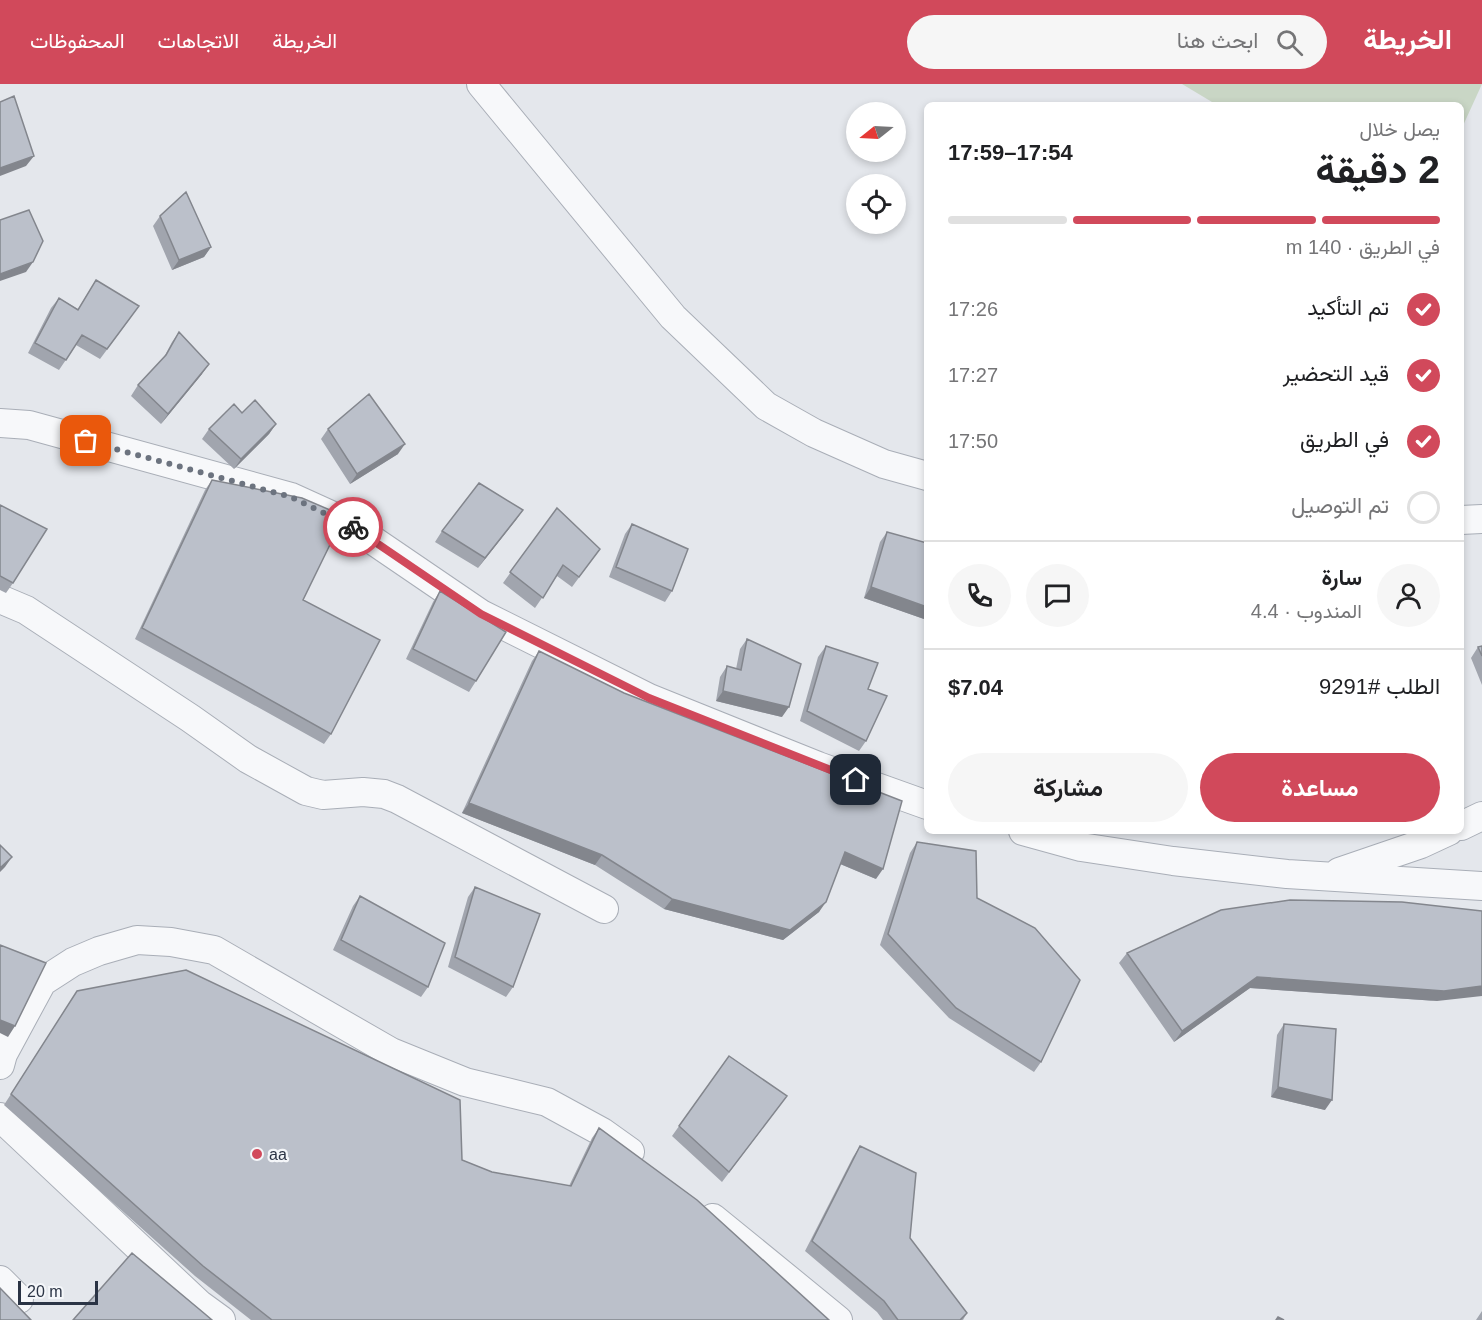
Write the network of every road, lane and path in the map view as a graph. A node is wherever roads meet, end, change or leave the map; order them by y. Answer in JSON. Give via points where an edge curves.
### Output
{"nodes":[{"id":1,"x":481,"y":84,"type":"edge"},
{"id":2,"x":0,"y":423,"type":"edge"},
{"id":3,"x":924,"y":475,"type":"edge"},
{"id":4,"x":1482,"y":519,"type":"edge"},
{"id":5,"x":1464,"y":520,"type":"edge"},
{"id":6,"x":0,"y":599,"type":"edge"},
{"id":7,"x":924,"y":804,"type":"edge"},
{"id":8,"x":1482,"y":816,"type":"edge"},
{"id":9,"x":1464,"y":825,"type":"edge"},
{"id":10,"x":1034,"y":834,"type":"edge"},
{"id":11,"x":1442,"y":834,"type":"edge"},
{"id":12,"x":1326,"y":877,"type":"junction"},
{"id":13,"x":1482,"y":886,"type":"edge"},
{"id":14,"x":604,"y":909,"type":"dead end"},
{"id":15,"x":1,"y":1058,"type":"edge"},
{"id":16,"x":0,"y":1117,"type":"edge"},
{"id":17,"x":647,"y":1165,"type":"edge"},
{"id":18,"x":690,"y":1198,"type":"edge"},
{"id":19,"x":221,"y":1320,"type":"edge"},
{"id":20,"x":838,"y":1320,"type":"edge"}],
"edges":[{"from":1,"to":3,"type":"street","via":[[673,317],[766,406],[814,433],[884,464]]},
{"from":2,"to":7,"type":"street","via":[[28,425],[291,497],[346,522],[481,614],[649,698]]},
{"from":4,"to":5,"type":"street"},
{"from":6,"to":14,"type":"street","via":[[26,610],[248,759],[306,791],[323,795],[363,792],[397,799]]},
{"from":8,"to":9,"type":"street"},
{"from":10,"to":12,"type":"street","via":[[1081,847],[1173,861]]},
{"from":11,"to":12,"type":"street"},
{"from":12,"to":13,"type":"street"},
{"from":15,"to":17,"type":"street","via":[[42,982],[99,951],[137,940],[171,942],[214,950],[391,1052],[465,1082],[547,1102],[602,1132]]},
{"from":16,"to":19,"type":"street"},
{"from":18,"to":20,"type":"street"}]}
